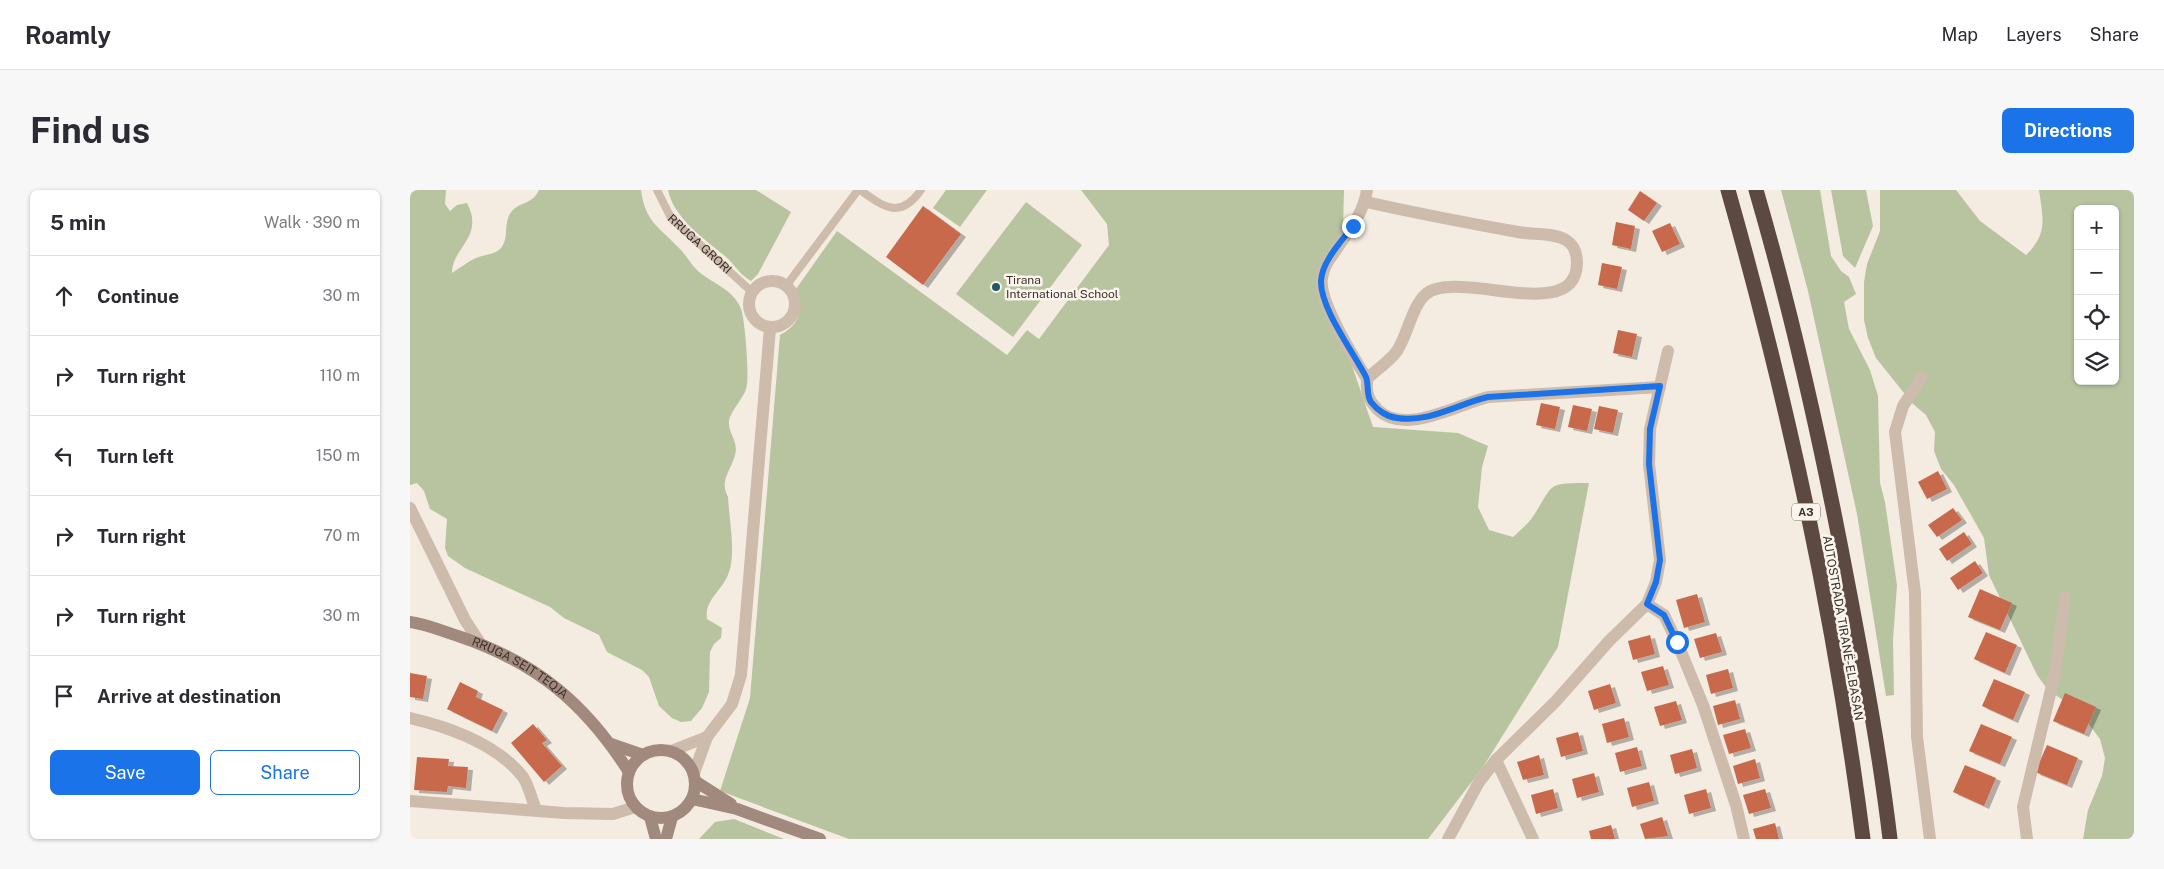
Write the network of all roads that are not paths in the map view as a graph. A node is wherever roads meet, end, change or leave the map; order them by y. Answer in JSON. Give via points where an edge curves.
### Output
{"nodes":[{"id":1,"x":657,"y":190,"type":"edge"},
{"id":2,"x":859,"y":190,"type":"edge"},
{"id":3,"x":921,"y":190,"type":"edge"},
{"id":4,"x":1728,"y":190,"type":"edge"},
{"id":5,"x":1756,"y":190,"type":"edge"},
{"id":6,"x":1367,"y":196,"type":"edge"},
{"id":7,"x":786,"y":286,"type":"junction"},
{"id":8,"x":752,"y":292,"type":"junction"},
{"id":9,"x":770,"y":328,"type":"junction"},
{"id":10,"x":1668,"y":351,"type":"dead end"},
{"id":11,"x":1922,"y":377,"type":"dead end"},
{"id":12,"x":1367,"y":379,"type":"junction"},
{"id":13,"x":1660,"y":386,"type":"junction"},
{"id":14,"x":410,"y":508,"type":"edge"},
{"id":15,"x":2065,"y":597,"type":"dead end"},
{"id":16,"x":1647,"y":604,"type":"junction"},
{"id":17,"x":410,"y":622,"type":"edge"},
{"id":18,"x":480,"y":643,"type":"junction"},
{"id":19,"x":410,"y":718,"type":"edge"},
{"id":20,"x":707,"y":737,"type":"junction"},
{"id":21,"x":611,"y":744,"type":"junction"},
{"id":22,"x":671,"y":751,"type":"junction"},
{"id":23,"x":643,"y":755,"type":"junction"},
{"id":24,"x":1496,"y":760,"type":"junction"},
{"id":25,"x":629,"y":772,"type":"junction"},
{"id":26,"x":694,"y":777,"type":"junction"},
{"id":27,"x":692,"y":799,"type":"junction"},
{"id":28,"x":410,"y":801,"type":"edge"},
{"id":29,"x":635,"y":807,"type":"junction"},
{"id":30,"x":737,"y":809,"type":"junction"},
{"id":31,"x":536,"y":810,"type":"junction"},
{"id":32,"x":650,"y":817,"type":"junction"},
{"id":33,"x":672,"y":817,"type":"junction"},
{"id":34,"x":656,"y":839,"type":"edge"},
{"id":35,"x":666,"y":839,"type":"edge"},
{"id":36,"x":820,"y":839,"type":"edge"},
{"id":37,"x":1448,"y":839,"type":"edge"},
{"id":38,"x":1533,"y":839,"type":"edge"},
{"id":39,"x":1744,"y":839,"type":"edge"},
{"id":40,"x":1863,"y":839,"type":"edge"},
{"id":41,"x":1890,"y":839,"type":"edge"},
{"id":42,"x":1930,"y":839,"type":"edge"},
{"id":43,"x":2027,"y":839,"type":"edge"}],
"edges":[{"from":1,"to":8,"type":"lane","name":"RRUGA GRORI","via":[[670,218]]},
{"from":2,"to":3,"type":"lane","via":[[890,208],[908,205]]},
{"from":2,"to":7,"type":"lane"},
{"from":4,"to":40,"type":"highway","name":"AUTOSTRADA TIRANË-ELBASAN","number":"A3","via":[[1756,287],[1801,484],[1832,643]]},
{"from":5,"to":41,"type":"highway","name":"AUTOSTRADA TIRANË-ELBASAN","number":"A3","via":[[1784,285],[1829,482],[1859,642]]},
{"from":6,"to":12,"type":"street","via":[[1361,213],[1325,266],[1321,284],[1327,304]]},
{"from":6,"to":12,"type":"street","via":[[1450,220],[1565,239],[1574,246],[1577,261],[1572,282],[1550,293],[1514,293],[1455,286],[1427,293],[1416,306],[1412,322],[1396,352]]},
{"from":7,"to":8,"type":"street","via":[[780,282],[764,282]]},
{"from":7,"to":9,"type":"street","via":[[794,298],[794,313],[784,324]]},
{"from":8,"to":9,"type":"street","via":[[749,300],[751,315]]},
{"from":9,"to":20,"type":"street","via":[[742,675],[732,704]]},
{"from":10,"to":13,"type":"street"},
{"from":11,"to":42,"type":"street","via":[[1903,406],[1895,432],[1915,593],[1917,737]]},
{"from":12,"to":13,"type":"street","via":[[1367,393],[1381,412],[1395,418],[1423,419],[1488,397]]},
{"from":13,"to":16,"type":"street","via":[[1650,429],[1649,464],[1660,560]]},
{"from":14,"to":18,"type":"street","via":[[465,620]]},
{"from":15,"to":43,"type":"street","via":[[2055,673],[2023,807]]},
{"from":16,"to":24,"type":"street"},
{"from":16,"to":39,"type":"street","via":[[1664,615],[1703,704]]},
{"from":17,"to":18,"type":"main road","name":"RRUGA SEIT TEQJA"},
{"from":18,"to":21,"type":"main road","name":"RRUGA SEIT TEQJA","via":[[534,670],[559,689]]},
{"from":19,"to":31,"type":"street","via":[[441,726],[487,747],[523,778]]},
{"from":20,"to":22,"type":"street"},
{"from":20,"to":26,"type":"street"},
{"from":21,"to":23,"type":"main road"},
{"from":21,"to":25,"type":"main road","name":"RRUGA SEIT TEQJA"},
{"from":22,"to":23,"type":"main road"},
{"from":22,"to":26,"type":"main road","via":[[685,760]]},
{"from":23,"to":25,"type":"main road"},
{"from":24,"to":37,"type":"street","via":[[1479,782]]},
{"from":24,"to":38,"type":"street"},
{"from":25,"to":29,"type":"main road","via":[[627,790]]},
{"from":26,"to":27,"type":"main road"},
{"from":26,"to":30,"type":"main road"},
{"from":27,"to":30,"type":"main road"},
{"from":27,"to":33,"type":"main road","via":[[681,813]]},
{"from":28,"to":31,"type":"street"},
{"from":29,"to":31,"type":"street","via":[[613,814]]},
{"from":29,"to":32,"type":"main road"},
{"from":30,"to":36,"type":"main road"},
{"from":32,"to":33,"type":"main road"},
{"from":32,"to":34,"type":"main road"},
{"from":33,"to":35,"type":"main road"}]}
